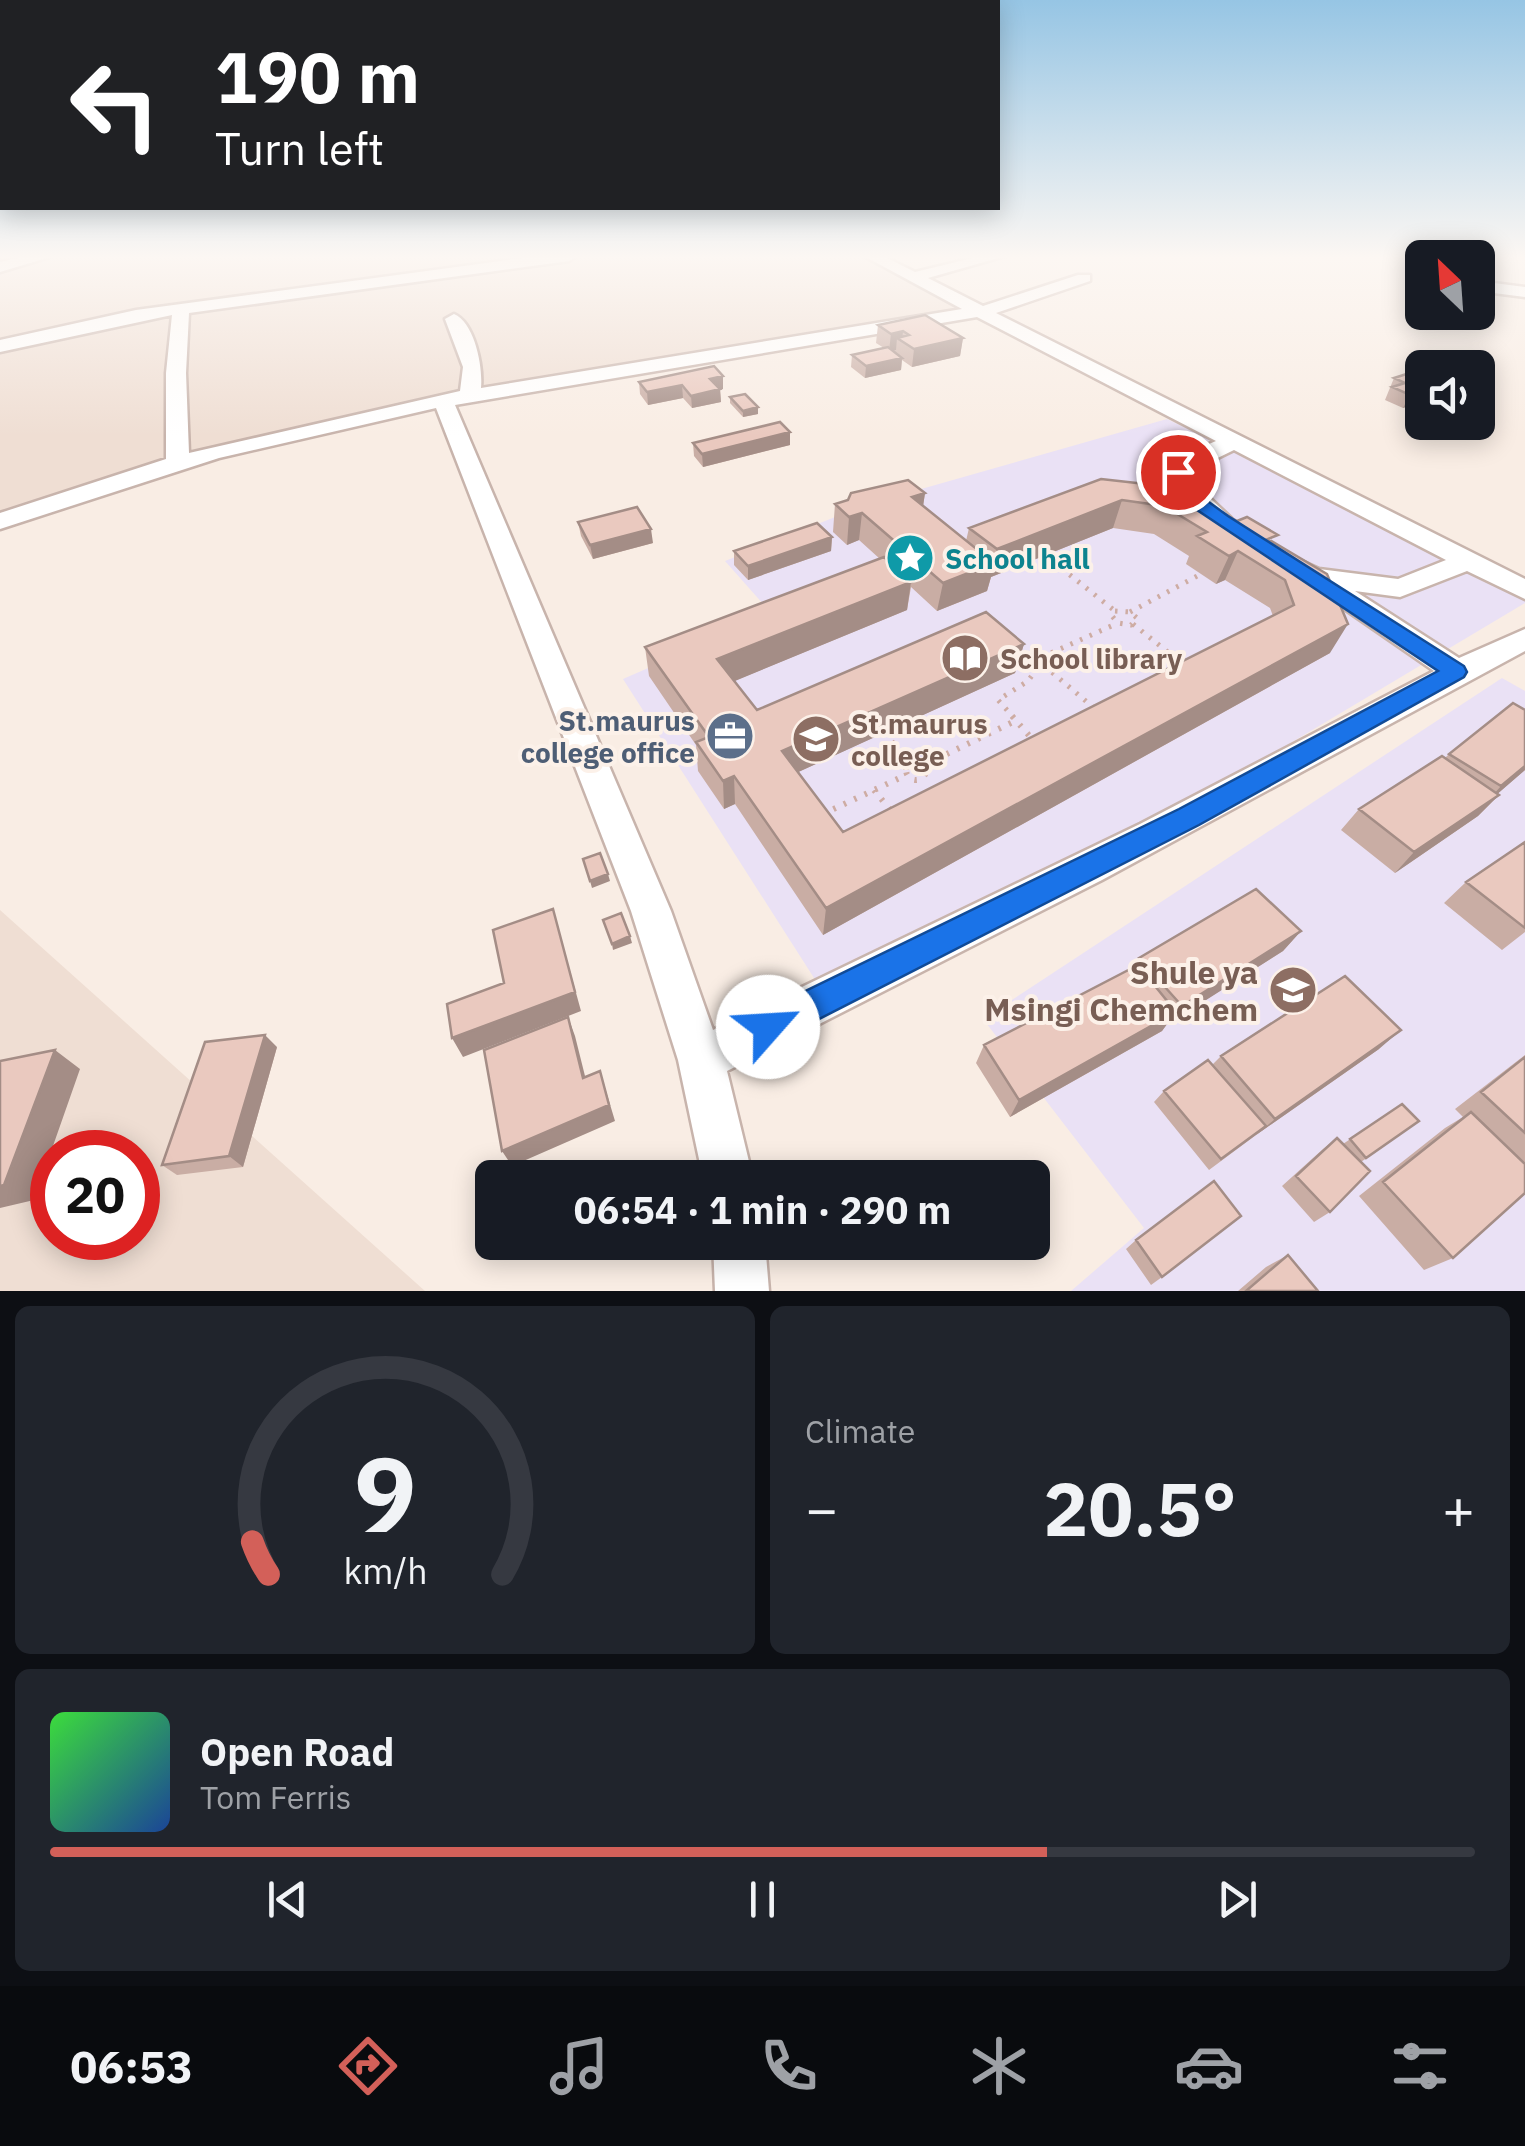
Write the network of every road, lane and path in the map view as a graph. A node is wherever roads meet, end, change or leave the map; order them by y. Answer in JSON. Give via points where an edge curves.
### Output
{"nodes":[{"id":1,"x":134,"y":316,"type":"edge"},
{"id":2,"x":180,"y":316,"type":"edge"},
{"id":3,"x":954,"y":316,"type":"edge"},
{"id":4,"x":988,"y":316,"type":"edge"},
{"id":5,"x":454,"y":319,"type":"dead end"},
{"id":6,"x":1,"y":345,"type":"edge"},
{"id":7,"x":457,"y":398,"type":"junction"},
{"id":8,"x":1233,"y":442,"type":"junction"},
{"id":9,"x":178,"y":462,"type":"junction"},
{"id":10,"x":0,"y":521,"type":"edge"},
{"id":11,"x":1235,"y":529,"type":"edge"},
{"id":12,"x":1045,"y":556,"type":"edge"},
{"id":13,"x":1278,"y":556,"type":"edge"},
{"id":14,"x":1468,"y":561,"type":"junction"},
{"id":15,"x":1201,"y":574,"type":"dead end"},
{"id":16,"x":1312,"y":576,"type":"junction"},
{"id":17,"x":1525,"y":590,"type":"edge"},
{"id":18,"x":1115,"y":611,"type":"junction"},
{"id":19,"x":1130,"y":612,"type":"junction"},
{"id":20,"x":1118,"y":623,"type":"junction"},
{"id":21,"x":1133,"y":624,"type":"junction"},
{"id":22,"x":1525,"y":639,"type":"edge"},
{"id":23,"x":1042,"y":663,"type":"junction"},
{"id":24,"x":1456,"y":672,"type":"junction"},
{"id":25,"x":1198,"y":676,"type":"edge"},
{"id":26,"x":1098,"y":712,"type":"edge"},
{"id":27,"x":1015,"y":721,"type":"junction"},
{"id":28,"x":884,"y":733,"type":"edge"},
{"id":29,"x":1037,"y":744,"type":"edge"},
{"id":30,"x":908,"y":761,"type":"junction"},
{"id":31,"x":926,"y":764,"type":"junction"},
{"id":32,"x":906,"y":775,"type":"junction"},
{"id":33,"x":922,"y":779,"type":"junction"},
{"id":34,"x":874,"y":790,"type":"junction"},
{"id":35,"x":924,"y":798,"type":"edge"},
{"id":36,"x":895,"y":815,"type":"edge"},
{"id":37,"x":811,"y":820,"type":"edge"},
{"id":38,"x":701,"y":1060,"type":"junction"},
{"id":39,"x":724,"y":1160,"type":"edge"},
{"id":40,"x":740,"y":1260,"type":"edge"},
{"id":41,"x":742,"y":1291,"type":"edge"}],
"edges":[{"from":1,"to":6,"type":"street"},
{"from":2,"to":9,"type":"street"},
{"from":3,"to":7,"type":"street"},
{"from":4,"to":8,"type":"street"},
{"from":5,"to":7,"type":"street","via":[[473,367]]},
{"from":7,"to":9,"type":"street"},
{"from":7,"to":38,"type":"street"},
{"from":8,"to":11,"type":"street","via":[[1184,462],[1178,472],[1195,500]]},
{"from":8,"to":14,"type":"street"},
{"from":9,"to":10,"type":"street"},
{"from":12,"to":18,"type":"path"},
{"from":13,"to":16,"type":"street"},
{"from":14,"to":16,"type":"street","via":[[1400,588]]},
{"from":14,"to":17,"type":"street"},
{"from":15,"to":19,"type":"path"},
{"from":16,"to":24,"type":"street"},
{"from":18,"to":19,"type":"path"},
{"from":18,"to":20,"type":"path"},
{"from":19,"to":21,"type":"path"},
{"from":20,"to":21,"type":"path"},
{"from":20,"to":23,"type":"path","via":[[1050,653]]},
{"from":21,"to":25,"type":"path"},
{"from":22,"to":24,"type":"street"},
{"from":23,"to":26,"type":"path"},
{"from":23,"to":27,"type":"path","via":[[998,700]]},
{"from":24,"to":38,"type":"street","via":[[1204,809]]},
{"from":27,"to":29,"type":"path"},
{"from":27,"to":31,"type":"path"},
{"from":28,"to":30,"type":"path"},
{"from":30,"to":31,"type":"path"},
{"from":30,"to":32,"type":"path"},
{"from":31,"to":33,"type":"path"},
{"from":32,"to":33,"type":"path"},
{"from":32,"to":34,"type":"path"},
{"from":33,"to":35,"type":"path"},
{"from":34,"to":36,"type":"path"},
{"from":34,"to":37,"type":"path"},
{"from":38,"to":39,"type":"street"},
{"from":40,"to":41,"type":"street"}]}
